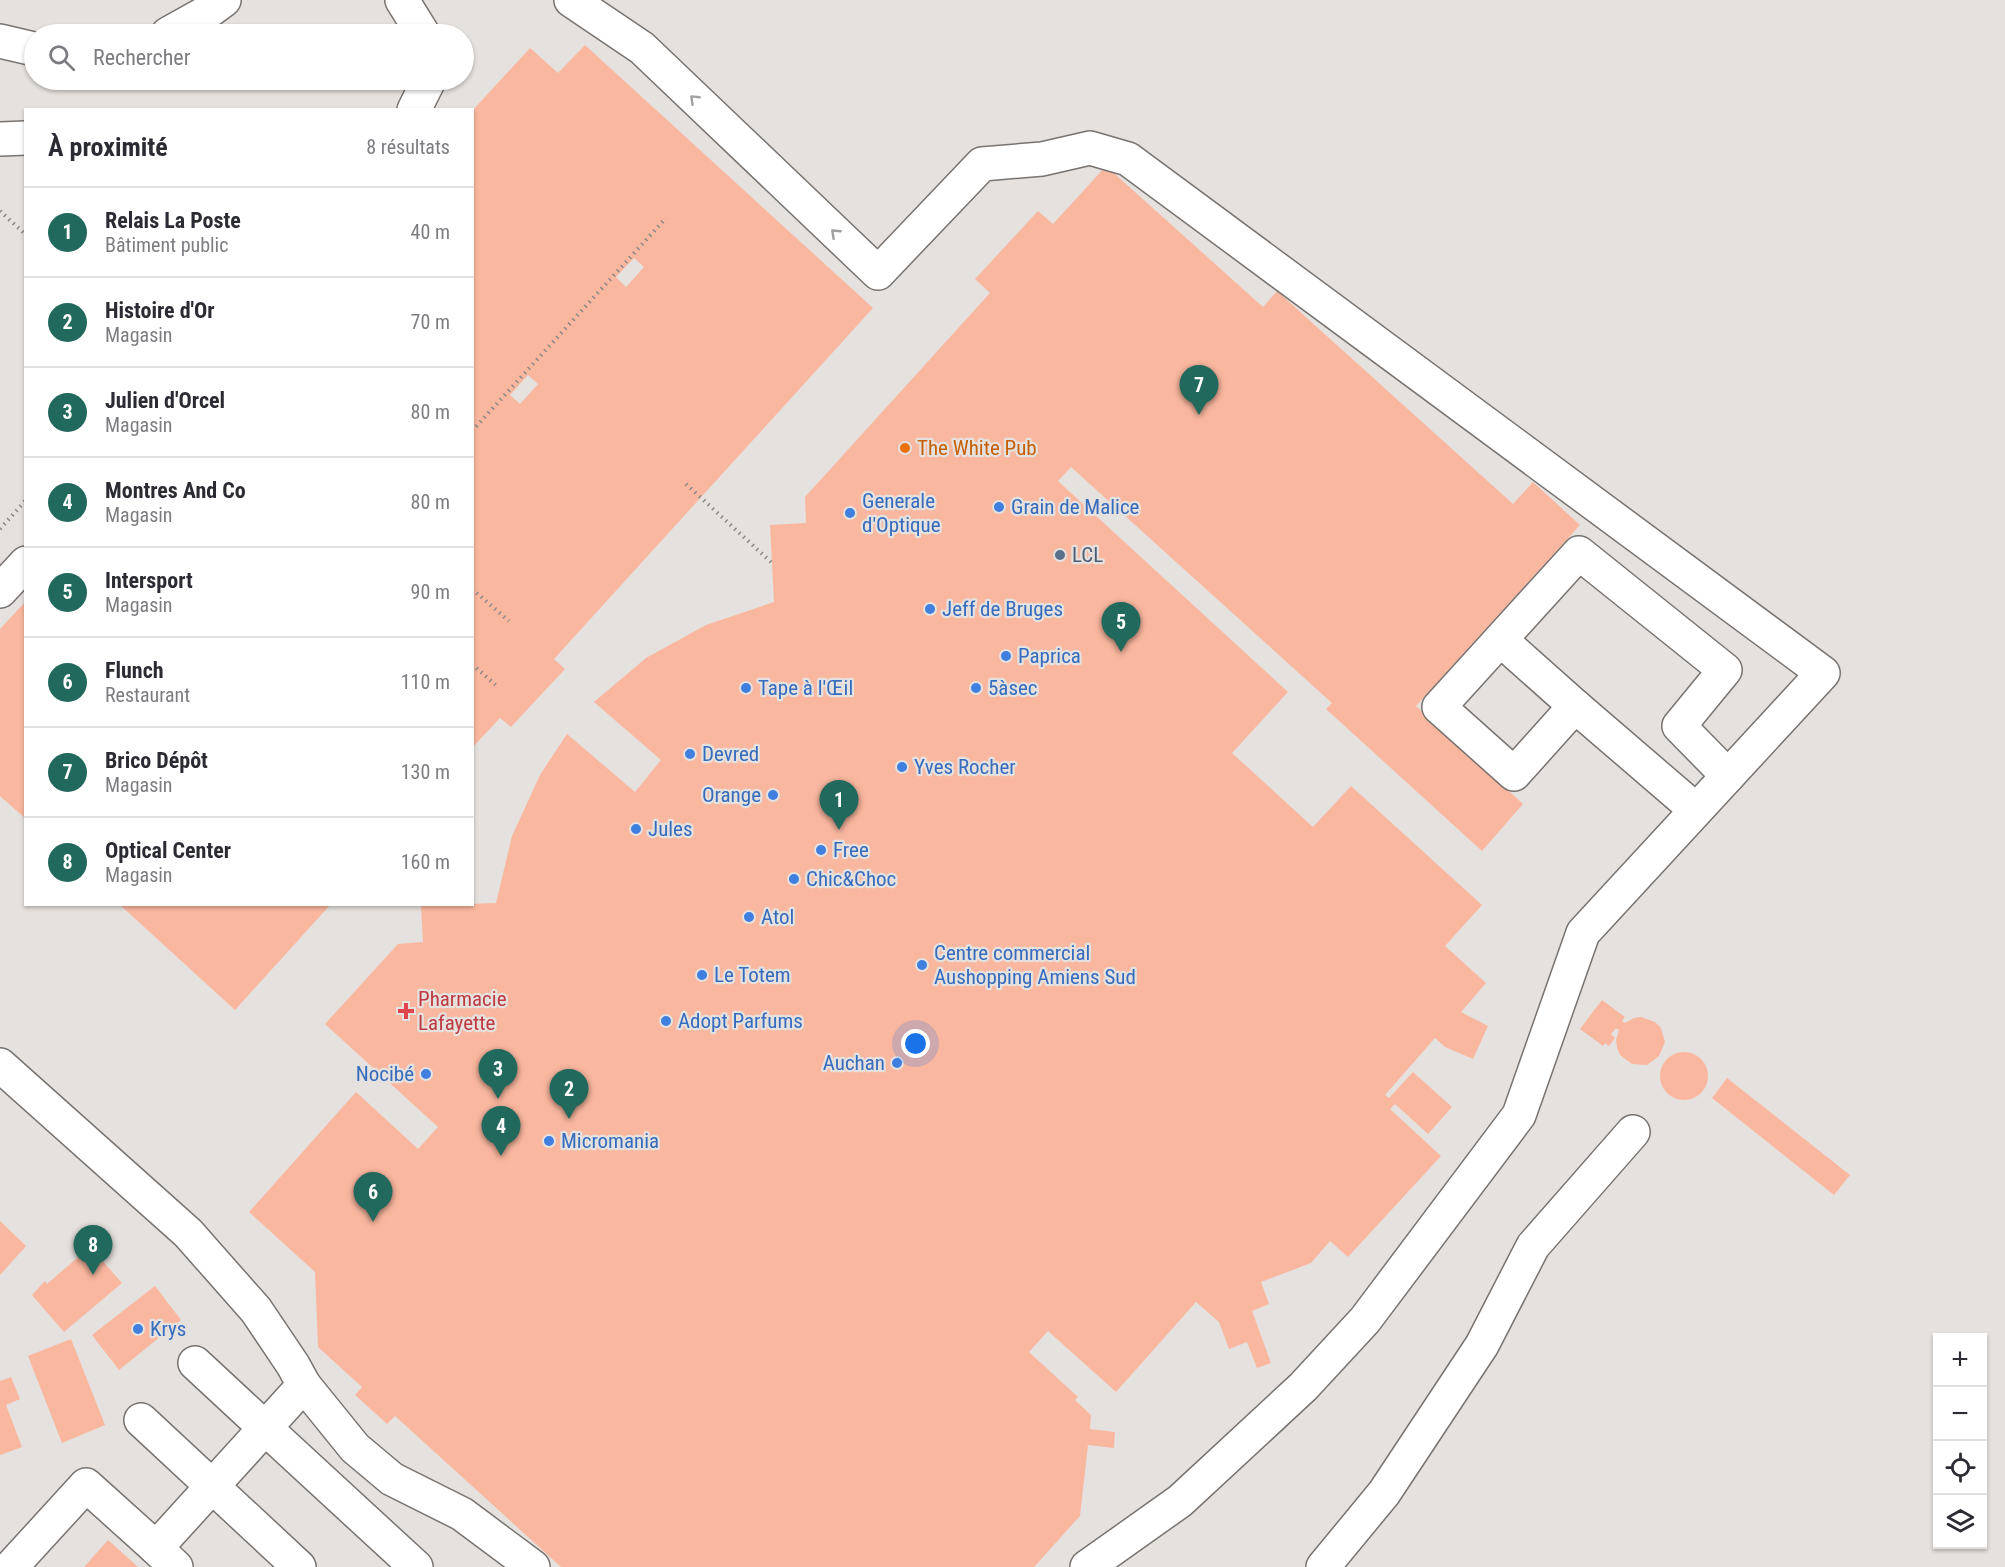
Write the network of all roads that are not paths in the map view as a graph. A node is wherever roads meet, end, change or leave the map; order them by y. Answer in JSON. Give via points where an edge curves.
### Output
{"nodes":[{"id":1,"x":224,"y":0,"type":"edge"},
{"id":2,"x":402,"y":0,"type":"edge"},
{"id":3,"x":571,"y":0,"type":"edge"},
{"id":4,"x":186,"y":24,"type":"edge"},
{"id":5,"x":417,"y":24,"type":"edge"},
{"id":6,"x":0,"y":41,"type":"edge"},
{"id":7,"x":24,"y":47,"type":"edge"},
{"id":8,"x":424,"y":90,"type":"edge"},
{"id":9,"x":415,"y":108,"type":"edge"},
{"id":10,"x":24,"y":138,"type":"edge"},
{"id":11,"x":0,"y":140,"type":"edge"},
{"id":12,"x":24,"y":565,"type":"edge"},
{"id":13,"x":1,"y":588,"type":"edge"},
{"id":14,"x":1501,"y":640,"type":"junction"},
{"id":15,"x":1575,"y":706,"type":"junction"},
{"id":16,"x":1728,"y":776,"type":"junction"},
{"id":17,"x":1696,"y":810,"type":"junction"},
{"id":18,"x":0,"y":1065,"type":"edge"},
{"id":19,"x":1633,"y":1132,"type":"dead end"},
{"id":20,"x":195,"y":1363,"type":"dead end"},
{"id":21,"x":304,"y":1385,"type":"junction"},
{"id":22,"x":141,"y":1420,"type":"dead end"},
{"id":23,"x":265,"y":1428,"type":"junction"},
{"id":24,"x":212,"y":1486,"type":"junction"},
{"id":25,"x":166,"y":1558,"type":"edge"},
{"id":26,"x":11,"y":1567,"type":"edge"},
{"id":27,"x":299,"y":1567,"type":"edge"},
{"id":28,"x":416,"y":1567,"type":"edge"},
{"id":29,"x":533,"y":1567,"type":"edge"},
{"id":30,"x":1087,"y":1567,"type":"edge"},
{"id":31,"x":1323,"y":1567,"type":"edge"}],
"edges":[{"from":1,"to":4,"type":"street"},
{"from":2,"to":5,"type":"street"},
{"from":16,"to":3,"type":"street","one_way":true,"via":[[1823,673],[1128,159],[1090,148],[1042,159],[982,164],[878,273],[642,48]]},
{"from":6,"to":7,"type":"street"},
{"from":8,"to":9,"type":"street"},
{"from":10,"to":11,"type":"street"},
{"from":12,"to":13,"type":"street"},
{"from":14,"to":15,"type":"street"},
{"from":14,"to":15,"type":"street","via":[[1439,707],[1447,715],[1514,774]]},
{"from":14,"to":16,"type":"street","via":[[1579,553],[1725,670],[1679,726]]},
{"from":15,"to":17,"type":"street"},
{"from":16,"to":17,"type":"street"},
{"from":17,"to":30,"type":"street","via":[[1583,933],[1519,1115],[1365,1320],[1303,1387],[1180,1501]]},
{"from":18,"to":21,"type":"street","via":[[188,1233],[255,1310]]},
{"from":19,"to":31,"type":"street","via":[[1533,1246],[1476,1354],[1384,1493]]},
{"from":20,"to":23,"type":"street"},
{"from":21,"to":23,"type":"street"},
{"from":21,"to":29,"type":"street","via":[[355,1448],[392,1479],[462,1514]]},
{"from":22,"to":24,"type":"street"},
{"from":23,"to":24,"type":"street"},
{"from":23,"to":28,"type":"street"},
{"from":24,"to":25,"type":"street"},
{"from":24,"to":27,"type":"street"},
{"from":25,"to":26,"type":"street","via":[[86,1485]]}]}
